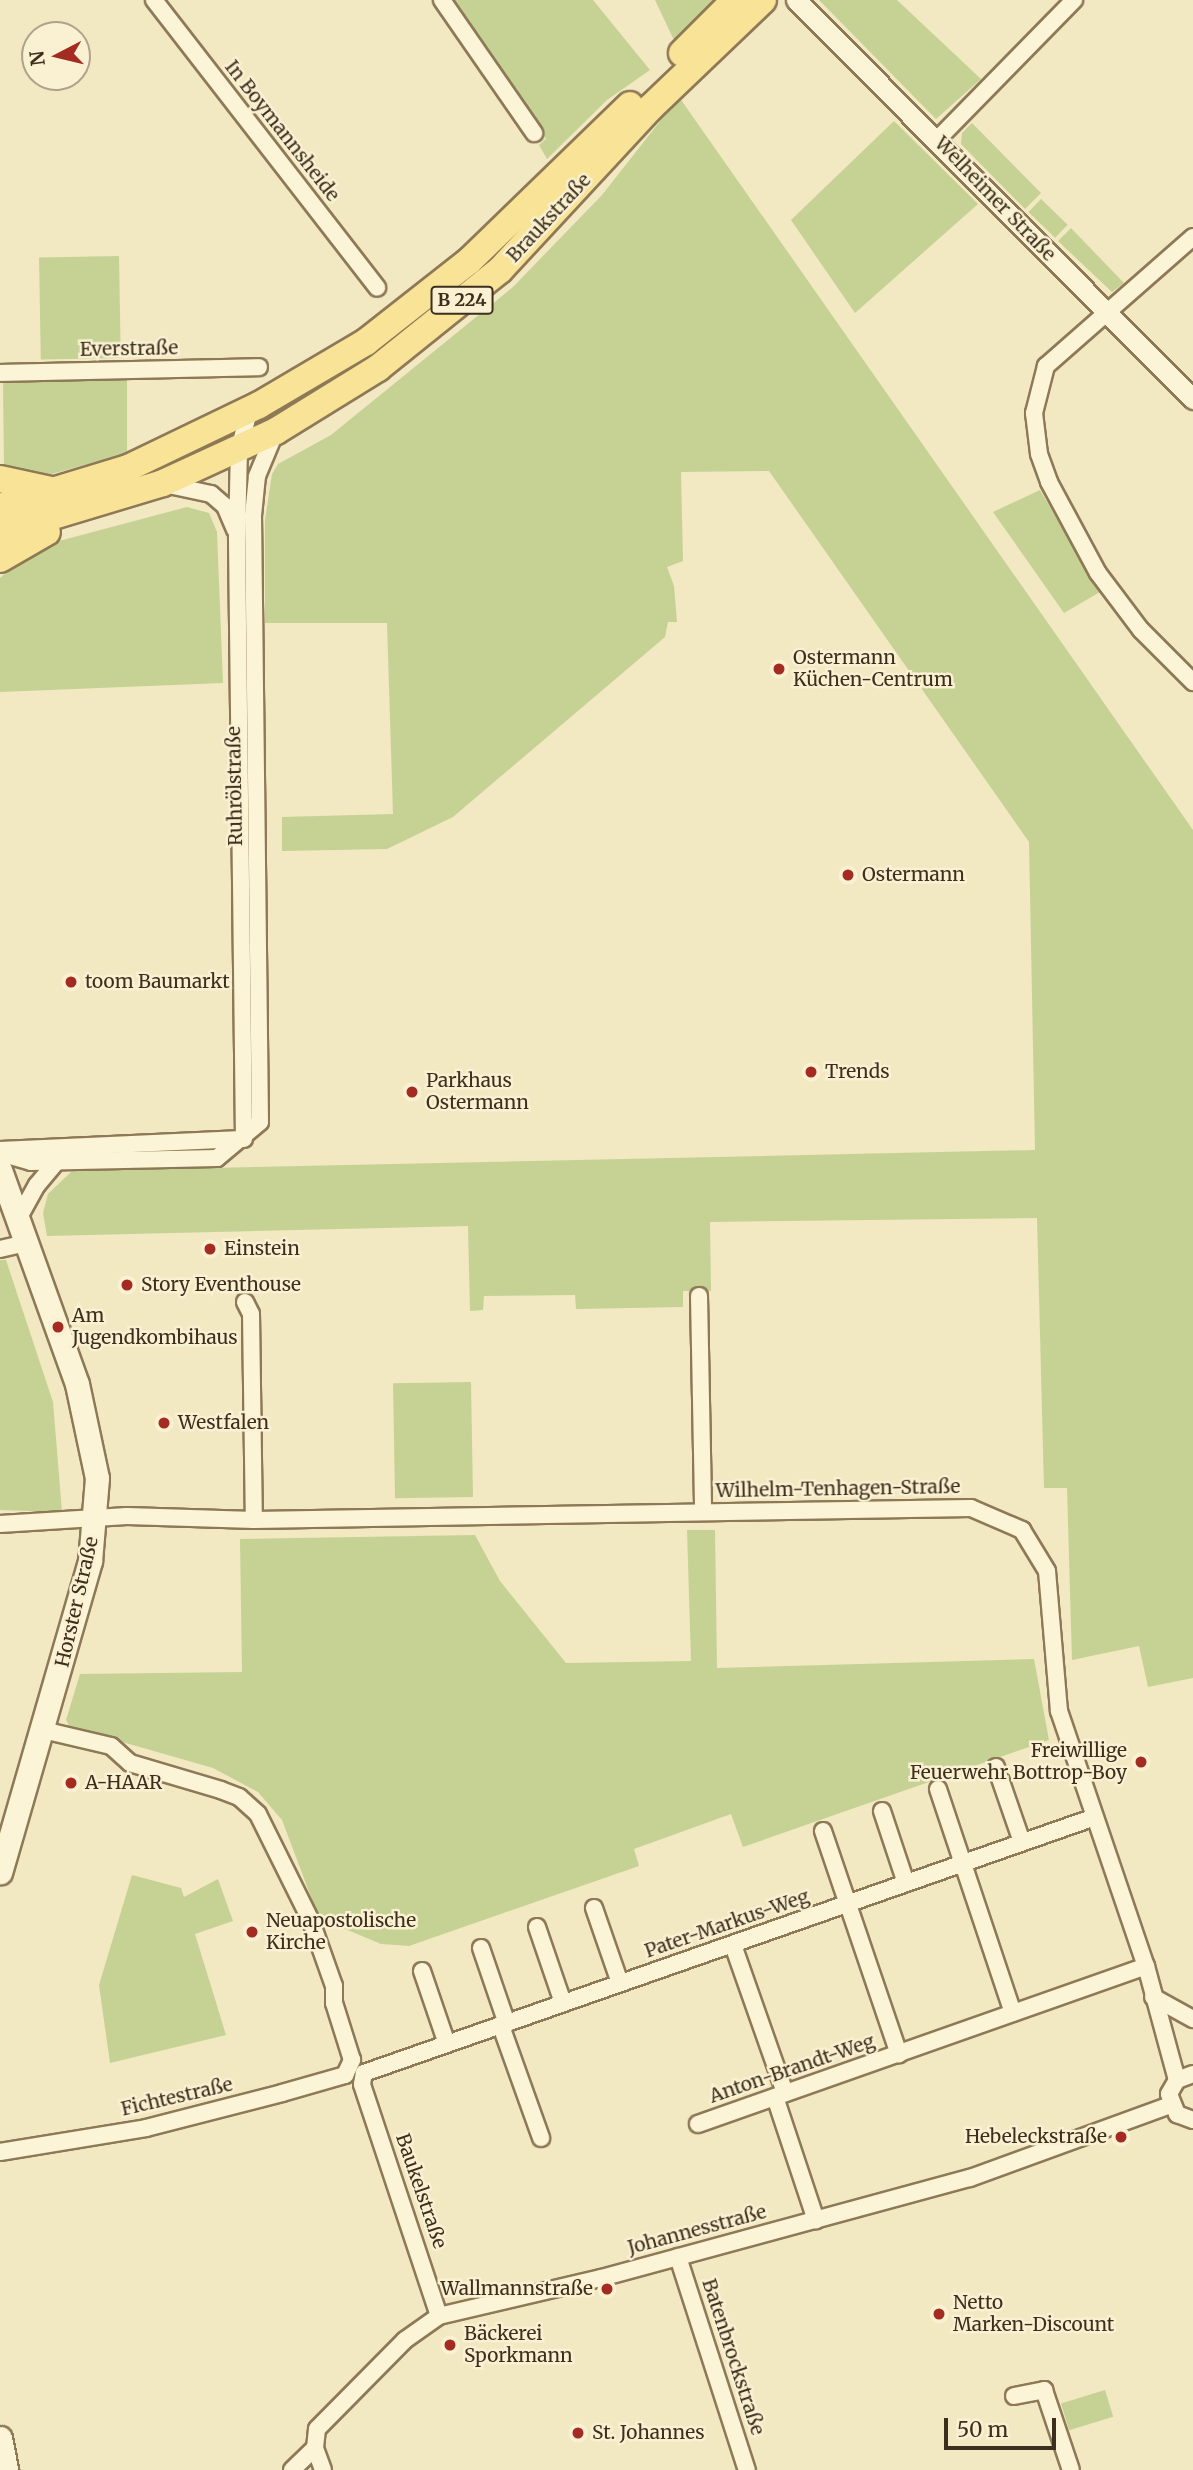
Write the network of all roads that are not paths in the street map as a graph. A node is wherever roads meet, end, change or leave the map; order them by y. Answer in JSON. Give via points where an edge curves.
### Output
{"nodes":[{"id":1,"x":154,"y":0,"type":"edge"},
{"id":2,"x":442,"y":0,"type":"edge"},
{"id":3,"x":735,"y":0,"type":"edge"},
{"id":4,"x":763,"y":0,"type":"edge"},
{"id":5,"x":796,"y":0,"type":"edge"},
{"id":6,"x":1074,"y":0,"type":"edge"},
{"id":7,"x":534,"y":133,"type":"dead end"},
{"id":8,"x":937,"y":140,"type":"junction"},
{"id":9,"x":1193,"y":237,"type":"edge"},
{"id":10,"x":377,"y":288,"type":"dead end"},
{"id":11,"x":1107,"y":313,"type":"junction"},
{"id":12,"x":259,"y":367,"type":"dead end"},
{"id":13,"x":0,"y":373,"type":"edge"},
{"id":14,"x":1193,"y":399,"type":"edge"},
{"id":15,"x":249,"y":411,"type":"junction"},
{"id":16,"x":276,"y":431,"type":"junction"},
{"id":17,"x":239,"y":450,"type":"junction"},
{"id":18,"x":0,"y":479,"type":"edge"},
{"id":19,"x":163,"y":484,"type":"junction"},
{"id":20,"x":56,"y":491,"type":"junction"},
{"id":21,"x":0,"y":507,"type":"edge"},
{"id":22,"x":85,"y":510,"type":"junction"},
{"id":23,"x":0,"y":532,"type":"edge"},
{"id":24,"x":237,"y":536,"type":"junction"},
{"id":25,"x":0,"y":559,"type":"edge"},
{"id":26,"x":1193,"y":682,"type":"edge"},
{"id":27,"x":244,"y":1139,"type":"junction"},
{"id":28,"x":0,"y":1152,"type":"edge"},
{"id":29,"x":57,"y":1161,"type":"junction"},
{"id":30,"x":0,"y":1170,"type":"edge"},
{"id":31,"x":18,"y":1219,"type":"junction"},
{"id":32,"x":27,"y":1243,"type":"junction"},
{"id":33,"x":0,"y":1249,"type":"edge"},
{"id":34,"x":699,"y":1296,"type":"dead end"},
{"id":35,"x":244,"y":1302,"type":"dead end"},
{"id":36,"x":704,"y":1512,"type":"junction"},
{"id":37,"x":97,"y":1519,"type":"junction"},
{"id":38,"x":254,"y":1520,"type":"junction"},
{"id":39,"x":0,"y":1524,"type":"edge"},
{"id":40,"x":43,"y":1730,"type":"junction"},
{"id":41,"x":996,"y":1768,"type":"dead end"},
{"id":42,"x":938,"y":1789,"type":"dead end"},
{"id":43,"x":882,"y":1811,"type":"dead end"},
{"id":44,"x":1092,"y":1818,"type":"junction"},
{"id":45,"x":823,"y":1830,"type":"dead end"},
{"id":46,"x":1022,"y":1842,"type":"junction"},
{"id":47,"x":963,"y":1863,"type":"junction"},
{"id":48,"x":0,"y":1872,"type":"edge"},
{"id":49,"x":906,"y":1883,"type":"junction"},
{"id":50,"x":848,"y":1904,"type":"junction"},
{"id":51,"x":594,"y":1908,"type":"dead end"},
{"id":52,"x":537,"y":1927,"type":"dead end"},
{"id":53,"x":733,"y":1945,"type":"junction"},
{"id":54,"x":481,"y":1948,"type":"dead end"},
{"id":55,"x":1146,"y":1966,"type":"junction"},
{"id":56,"x":422,"y":1971,"type":"dead end"},
{"id":57,"x":620,"y":1983,"type":"junction"},
{"id":58,"x":1153,"y":1997,"type":"junction"},
{"id":59,"x":563,"y":2003,"type":"junction"},
{"id":60,"x":1013,"y":2012,"type":"junction"},
{"id":61,"x":1193,"y":2018,"type":"edge"},
{"id":62,"x":504,"y":2025,"type":"junction"},
{"id":63,"x":447,"y":2044,"type":"junction"},
{"id":64,"x":899,"y":2053,"type":"junction"},
{"id":65,"x":1193,"y":2074,"type":"edge"},
{"id":66,"x":361,"y":2079,"type":"joint"},
{"id":67,"x":1177,"y":2080,"type":"junction"},
{"id":68,"x":780,"y":2095,"type":"junction"},
{"id":69,"x":1171,"y":2105,"type":"junction"},
{"id":70,"x":1193,"y":2120,"type":"edge"},
{"id":71,"x":698,"y":2124,"type":"dead end"},
{"id":72,"x":541,"y":2138,"type":"dead end"},
{"id":73,"x":0,"y":2152,"type":"edge"},
{"id":74,"x":816,"y":2220,"type":"junction"},
{"id":75,"x":678,"y":2257,"type":"junction"},
{"id":76,"x":439,"y":2316,"type":"junction"},
{"id":77,"x":1014,"y":2396,"type":"dead end"},
{"id":78,"x":0,"y":2438,"type":"edge"},
{"id":79,"x":315,"y":2448,"type":"junction"},
{"id":80,"x":6,"y":2470,"type":"edge"},
{"id":81,"x":292,"y":2470,"type":"edge"},
{"id":82,"x":323,"y":2470,"type":"edge"},
{"id":83,"x":747,"y":2470,"type":"edge"},
{"id":84,"x":1071,"y":2470,"type":"edge"}],
"edges":[{"from":1,"to":10,"type":"street","name":"In Boymannsheide"},
{"from":2,"to":7,"type":"street"},
{"from":3,"to":15,"type":"main road","name":"Braukstraße","number":"B 224","via":[[470,261],[366,342]]},
{"from":4,"to":16,"type":"main road","name":"Braukstraße","number":"B 224","via":[[650,108],[500,270],[378,368]]},
{"from":5,"to":8,"type":"street","name":"Welheimer Straße"},
{"from":6,"to":8,"type":"street"},
{"from":8,"to":11,"type":"street","name":"Welheimer Straße"},
{"from":9,"to":11,"type":"street"},
{"from":11,"to":14,"type":"street","name":"Welheimer Straße"},
{"from":11,"to":26,"type":"street","via":[[1053,358],[1040,377],[1034,413],[1038,454],[1098,573],[1141,630]]},
{"from":12,"to":13,"type":"street","name":"Everstraße"},
{"from":15,"to":17,"type":"street"},
{"from":15,"to":20,"type":"main road","name":"Braukstraße","number":"B 224","via":[[128,468]]},
{"from":16,"to":17,"type":"main road","name":"Braukstraße","number":"B 224"},
{"from":16,"to":27,"type":"street","name":"Ruhrölstraße","via":[[257,476],[253,516],[260,1122]]},
{"from":17,"to":19,"type":"main road","name":"Braukstraße","number":"B 224"},
{"from":17,"to":24,"type":"street"},
{"from":18,"to":20,"type":"main road"},
{"from":19,"to":22,"type":"main road","name":"Braukstraße","number":"B 224"},
{"from":19,"to":24,"type":"street","via":[[211,494],[225,506]]},
{"from":20,"to":21,"type":"main road","name":"Braukstraße","number":"B 224"},
{"from":22,"to":23,"type":"main road","name":"Braukstraße","number":"B 224"},
{"from":22,"to":25,"type":"main road"},
{"from":24,"to":27,"type":"street","name":"Ruhrölstraße"},
{"from":27,"to":28,"type":"street","name":"Ruhrölstraße"},
{"from":27,"to":29,"type":"street","name":"Ruhrölstraße","via":[[217,1158]]},
{"from":28,"to":29,"type":"street","name":"Ruhrölstraße","via":[[31,1162]]},
{"from":29,"to":31,"type":"street"},
{"from":30,"to":31,"type":"main road","name":"Horster Straße"},
{"from":31,"to":32,"type":"main road","name":"Horster Straße"},
{"from":32,"to":33,"type":"street"},
{"from":32,"to":37,"type":"main road","name":"Horster Straße","via":[[89,1420]]},
{"from":34,"to":36,"type":"street","name":"Wilhelm-Tenhagen-Straße"},
{"from":35,"to":38,"type":"street","via":[[251,1314]]},
{"from":36,"to":38,"type":"street","name":"Wilhelm-Tenhagen-Straße"},
{"from":36,"to":44,"type":"street","name":"Wilhelm-Tenhagen-Straße","via":[[971,1508],[1022,1530],[1047,1571],[1059,1711]]},
{"from":37,"to":38,"type":"street","name":"Wilhelm-Tenhagen-Straße"},
{"from":37,"to":39,"type":"street","name":"Wilhelm-Tenhagen-Straße"},
{"from":37,"to":40,"type":"main road","name":"Horster Straße","via":[[71,1636]]},
{"from":40,"to":48,"type":"main road","name":"Horster Straße"},
{"from":40,"to":73,"type":"street","name":"Fichtestraße","via":[[111,1746],[130,1763],[239,1797],[258,1814],[311,1921],[334,1986],[334,2003],[352,2060],[345,2075],[270,2096],[146,2128]]},
{"from":41,"to":46,"type":"street"},
{"from":42,"to":47,"type":"street"},
{"from":43,"to":49,"type":"street"},
{"from":44,"to":46,"type":"street","name":"Pater-Markus-Weg"},
{"from":44,"to":55,"type":"street","name":"Wilhelm-Tenhagen-Straße"},
{"from":45,"to":50,"type":"street"},
{"from":46,"to":47,"type":"street","name":"Pater-Markus-Weg"},
{"from":47,"to":49,"type":"street","name":"Pater-Markus-Weg"},
{"from":47,"to":60,"type":"street"},
{"from":49,"to":50,"type":"street","name":"Pater-Markus-Weg"},
{"from":50,"to":53,"type":"street","name":"Pater-Markus-Weg"},
{"from":50,"to":64,"type":"street","name":"Anton-Brandt-Weg"},
{"from":51,"to":57,"type":"street"},
{"from":52,"to":59,"type":"street"},
{"from":53,"to":57,"type":"street","name":"Pater-Markus-Weg"},
{"from":53,"to":68,"type":"street"},
{"from":54,"to":62,"type":"street"},
{"from":55,"to":58,"type":"street","name":"Wilhelm-Tenhagen-Straße"},
{"from":55,"to":60,"type":"street","name":"Anton-Brandt-Weg"},
{"from":56,"to":63,"type":"street"},
{"from":57,"to":59,"type":"street","name":"Pater-Markus-Weg"},
{"from":58,"to":61,"type":"street"},
{"from":58,"to":67,"type":"street","name":"Wilhelm-Tenhagen-Straße"},
{"from":59,"to":62,"type":"street","name":"Pater-Markus-Weg"},
{"from":60,"to":64,"type":"street","name":"Anton-Brandt-Weg"},
{"from":62,"to":63,"type":"street","name":"Pater-Markus-Weg"},
{"from":62,"to":72,"type":"street"},
{"from":63,"to":66,"type":"street","name":"Pater-Markus-Weg","via":[[369,2070]]},
{"from":64,"to":68,"type":"street","name":"Anton-Brandt-Weg"},
{"from":65,"to":67,"type":"street"},
{"from":66,"to":76,"type":"street","name":"Baukelstraße"},
{"from":67,"to":69,"type":"street","via":[[1169,2094]]},
{"from":68,"to":71,"type":"street","name":"Anton-Brandt-Weg"},
{"from":68,"to":74,"type":"street"},
{"from":69,"to":70,"type":"street","via":[[1182,2118]]},
{"from":69,"to":74,"type":"street","name":"Johannesstraße","via":[[990,2172]]},
{"from":74,"to":75,"type":"street","name":"Johannesstraße"},
{"from":75,"to":76,"type":"street","name":"Johannesstraße"},
{"from":75,"to":83,"type":"street","name":"Batenbrockstraße"},
{"from":76,"to":79,"type":"street","name":"Johannesstraße","via":[[405,2340],[317,2429]]},
{"from":77,"to":84,"type":"street","via":[[1044,2389]]},
{"from":78,"to":80,"type":"main road"},
{"from":79,"to":81,"type":"street","name":"Johannesstraße"},
{"from":79,"to":82,"type":"street"}]}
